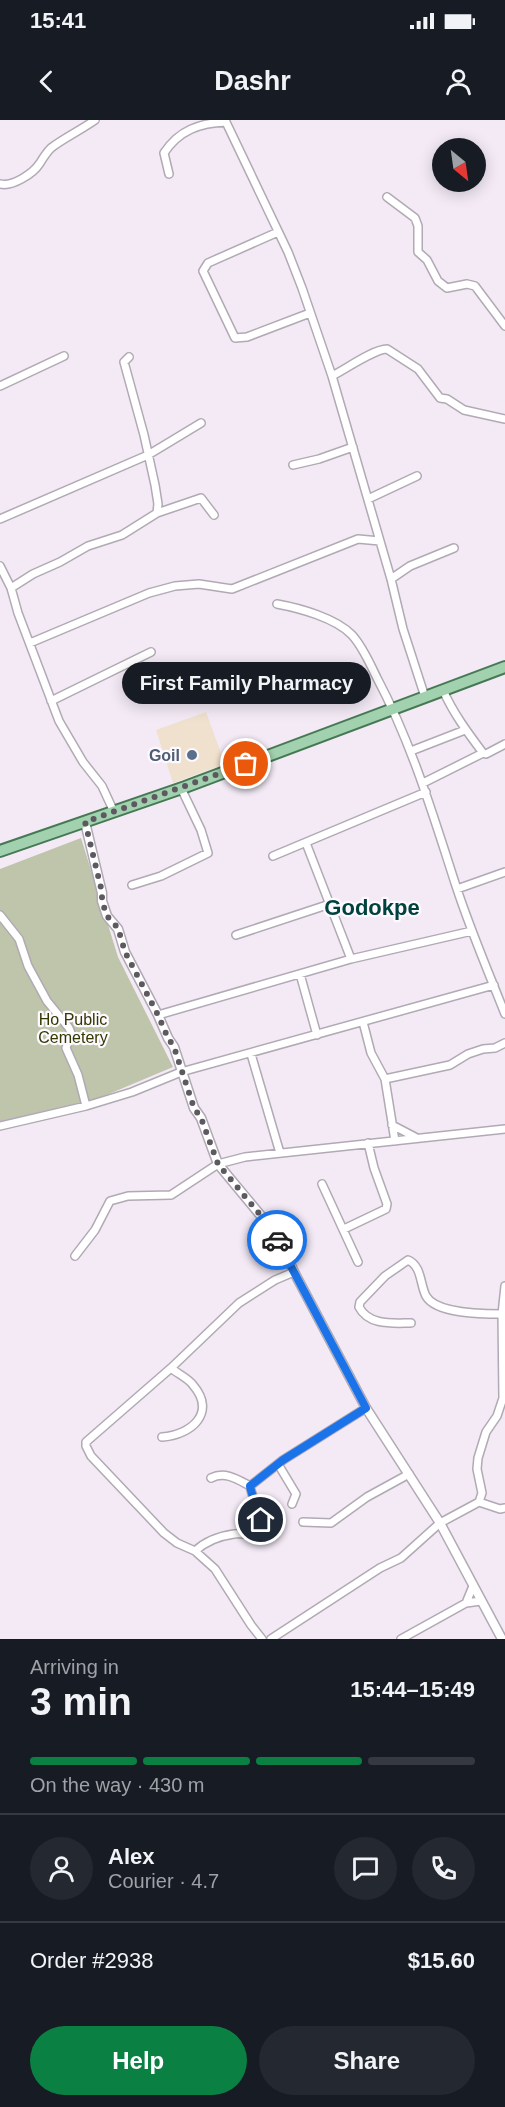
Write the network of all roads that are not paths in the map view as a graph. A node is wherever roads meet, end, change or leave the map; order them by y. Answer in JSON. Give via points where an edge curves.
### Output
{"nodes":[{"id":1,"x":95,"y":120,"type":"edge"},
{"id":2,"x":226,"y":121,"type":"edge"},
{"id":3,"x":169,"y":174,"type":"dead end"},
{"id":4,"x":0,"y":184,"type":"edge"},
{"id":5,"x":387,"y":197,"type":"dead end"},
{"id":6,"x":278,"y":232,"type":"junction"},
{"id":7,"x":310,"y":313,"type":"junction"},
{"id":8,"x":505,"y":326,"type":"edge"},
{"id":9,"x":64,"y":356,"type":"dead end"},
{"id":10,"x":129,"y":357,"type":"dead end"},
{"id":11,"x":332,"y":376,"type":"junction"},
{"id":12,"x":0,"y":386,"type":"edge"},
{"id":13,"x":505,"y":419,"type":"edge"},
{"id":14,"x":201,"y":423,"type":"dead end"},
{"id":15,"x":353,"y":447,"type":"junction"},
{"id":16,"x":148,"y":455,"type":"junction"},
{"id":17,"x":293,"y":465,"type":"dead end"},
{"id":18,"x":417,"y":476,"type":"dead end"},
{"id":19,"x":368,"y":500,"type":"junction"},
{"id":20,"x":156,"y":513,"type":"junction"},
{"id":21,"x":214,"y":515,"type":"dead end"},
{"id":22,"x":0,"y":519,"type":"edge"},
{"id":23,"x":380,"y":541,"type":"junction"},
{"id":24,"x":454,"y":548,"type":"dead end"},
{"id":25,"x":0,"y":566,"type":"edge"},
{"id":26,"x":391,"y":579,"type":"junction"},
{"id":27,"x":11,"y":588,"type":"junction"},
{"id":28,"x":277,"y":604,"type":"dead end"},
{"id":29,"x":30,"y":643,"type":"junction"},
{"id":30,"x":151,"y":652,"type":"dead end"},
{"id":31,"x":505,"y":667,"type":"edge"},
{"id":32,"x":443,"y":690,"type":"junction"},
{"id":33,"x":425,"y":697,"type":"junction"},
{"id":34,"x":51,"y":701,"type":"junction"},
{"id":35,"x":394,"y":710,"type":"junction"},
{"id":36,"x":465,"y":730,"type":"junction"},
{"id":37,"x":505,"y":744,"type":"edge"},
{"id":38,"x":411,"y":751,"type":"junction"},
{"id":39,"x":483,"y":753,"type":"junction"},
{"id":40,"x":423,"y":783,"type":"junction"},
{"id":41,"x":181,"y":788,"type":"junction"},
{"id":42,"x":426,"y":792,"type":"junction"},
{"id":43,"x":114,"y":812,"type":"junction"},
{"id":44,"x":85,"y":822,"type":"junction"},
{"id":45,"x":306,"y":843,"type":"junction"},
{"id":46,"x":0,"y":851,"type":"edge"},
{"id":47,"x":273,"y":856,"type":"dead end"},
{"id":48,"x":505,"y":872,"type":"edge"},
{"id":49,"x":132,"y":885,"type":"dead end"},
{"id":50,"x":457,"y":889,"type":"junction"},
{"id":51,"x":330,"y":904,"type":"junction"},
{"id":52,"x":0,"y":915,"type":"edge"},
{"id":53,"x":472,"y":931,"type":"junction"},
{"id":54,"x":236,"y":935,"type":"dead end"},
{"id":55,"x":351,"y":959,"type":"junction"},
{"id":56,"x":300,"y":974,"type":"junction"},
{"id":57,"x":494,"y":985,"type":"junction"},
{"id":58,"x":505,"y":1014,"type":"edge"},
{"id":59,"x":158,"y":1015,"type":"junction"},
{"id":60,"x":363,"y":1022,"type":"junction"},
{"id":61,"x":318,"y":1035,"type":"junction"},
{"id":62,"x":505,"y":1043,"type":"edge"},
{"id":63,"x":250,"y":1054,"type":"junction"},
{"id":64,"x":181,"y":1072,"type":"junction"},
{"id":65,"x":385,"y":1079,"type":"junction"},
{"id":66,"x":86,"y":1106,"type":"junction"},
{"id":67,"x":392,"y":1125,"type":"junction"},
{"id":68,"x":0,"y":1126,"type":"edge"},
{"id":69,"x":505,"y":1129,"type":"edge"},
{"id":70,"x":415,"y":1137,"type":"junction"},
{"id":71,"x":395,"y":1141,"type":"junction"},
{"id":72,"x":368,"y":1143,"type":"junction"},
{"id":73,"x":280,"y":1153,"type":"junction"},
{"id":74,"x":218,"y":1164,"type":"junction"},
{"id":75,"x":322,"y":1184,"type":"dead end"},
{"id":76,"x":344,"y":1229,"type":"junction"},
{"id":77,"x":75,"y":1256,"type":"dead end"},
{"id":78,"x":358,"y":1262,"type":"dead end"},
{"id":79,"x":294,"y":1272,"type":"junction"},
{"id":80,"x":505,"y":1286,"type":"edge"},
{"id":81,"x":502,"y":1314,"type":"junction"},
{"id":82,"x":411,"y":1323,"type":"dead end"},
{"id":83,"x":171,"y":1368,"type":"junction"},
{"id":84,"x":366,"y":1408,"type":"junction"},
{"id":85,"x":162,"y":1437,"type":"dead end"},
{"id":86,"x":278,"y":1464,"type":"junction"},
{"id":87,"x":409,"y":1474,"type":"junction"},
{"id":88,"x":211,"y":1478,"type":"dead end"},
{"id":89,"x":250,"y":1486,"type":"junction"},
{"id":90,"x":479,"y":1502,"type":"junction"},
{"id":91,"x":292,"y":1504,"type":"dead end"},
{"id":92,"x":505,"y":1508,"type":"edge"},
{"id":93,"x":303,"y":1522,"type":"dead end"},
{"id":94,"x":440,"y":1522,"type":"junction"},
{"id":95,"x":195,"y":1551,"type":"junction"},
{"id":96,"x":473,"y":1586,"type":"junction"},
{"id":97,"x":481,"y":1601,"type":"junction"},
{"id":98,"x":466,"y":1603,"type":"junction"},
{"id":99,"x":262,"y":1639,"type":"edge"},
{"id":100,"x":271,"y":1639,"type":"edge"},
{"id":101,"x":401,"y":1639,"type":"edge"},
{"id":102,"x":502,"y":1639,"type":"edge"}],
"edges":[{"from":1,"to":4,"type":"street","via":[[52,147],[39,165],[22,178],[7,186]]},
{"from":2,"to":3,"type":"street","via":[[194,128],[168,146],[164,153]]},
{"from":2,"to":6,"type":"street"},
{"from":5,"to":8,"type":"street","via":[[415,218],[418,252],[438,281],[447,288],[475,286]]},
{"from":6,"to":7,"type":"street"},
{"from":6,"to":7,"type":"street","via":[[208,263],[203,271],[235,338]]},
{"from":7,"to":11,"type":"street"},
{"from":9,"to":12,"type":"street"},
{"from":10,"to":16,"type":"street","via":[[124,362]]},
{"from":11,"to":13,"type":"street","via":[[373,352],[387,349],[418,369],[440,398],[464,410]]},
{"from":11,"to":15,"type":"street"},
{"from":14,"to":16,"type":"street"},
{"from":15,"to":17,"type":"street"},
{"from":15,"to":19,"type":"street"},
{"from":16,"to":20,"type":"street","via":[[157,498]]},
{"from":16,"to":22,"type":"street"},
{"from":18,"to":19,"type":"street"},
{"from":19,"to":23,"type":"street"},
{"from":20,"to":21,"type":"street","via":[[201,498]]},
{"from":20,"to":27,"type":"street","via":[[122,535],[88,546]]},
{"from":23,"to":26,"type":"street"},
{"from":23,"to":29,"type":"street","via":[[358,539],[232,589],[200,584],[149,593]]},
{"from":24,"to":26,"type":"street"},
{"from":25,"to":27,"type":"street"},
{"from":26,"to":33,"type":"street"},
{"from":27,"to":29,"type":"street"},
{"from":28,"to":35,"type":"street","via":[[314,614],[351,633]]},
{"from":29,"to":34,"type":"street"},
{"from":30,"to":34,"type":"street"},
{"from":31,"to":32,"type":"main road"},
{"from":32,"to":33,"type":"main road"},
{"from":32,"to":36,"type":"street"},
{"from":33,"to":35,"type":"main road"},
{"from":34,"to":43,"type":"street","via":[[69,740],[102,786]]},
{"from":35,"to":38,"type":"street"},
{"from":35,"to":41,"type":"main road"},
{"from":36,"to":38,"type":"street"},
{"from":36,"to":39,"type":"street"},
{"from":37,"to":39,"type":"street"},
{"from":38,"to":40,"type":"street"},
{"from":39,"to":40,"type":"street"},
{"from":40,"to":42,"type":"street"},
{"from":41,"to":43,"type":"main road"},
{"from":41,"to":49,"type":"street","via":[[208,853]]},
{"from":42,"to":45,"type":"street"},
{"from":42,"to":50,"type":"street"},
{"from":43,"to":44,"type":"main road"},
{"from":44,"to":46,"type":"main road"},
{"from":44,"to":59,"type":"street","via":[[107,916],[118,928],[125,952]]},
{"from":45,"to":47,"type":"street"},
{"from":45,"to":51,"type":"street"},
{"from":48,"to":50,"type":"street"},
{"from":50,"to":53,"type":"street"},
{"from":51,"to":54,"type":"street"},
{"from":51,"to":55,"type":"street"},
{"from":52,"to":66,"type":"street","via":[[19,939],[47,1001],[69,1028],[66,1048]]},
{"from":53,"to":55,"type":"street"},
{"from":53,"to":57,"type":"street"},
{"from":55,"to":56,"type":"street"},
{"from":56,"to":59,"type":"street"},
{"from":56,"to":61,"type":"street"},
{"from":57,"to":58,"type":"street"},
{"from":57,"to":60,"type":"street"},
{"from":59,"to":64,"type":"street"},
{"from":60,"to":61,"type":"street"},
{"from":60,"to":65,"type":"street","via":[[371,1053]]},
{"from":61,"to":63,"type":"street"},
{"from":62,"to":65,"type":"street","via":[[483,1048],[450,1065]]},
{"from":63,"to":64,"type":"street"},
{"from":63,"to":73,"type":"street"},
{"from":64,"to":66,"type":"street"},
{"from":64,"to":74,"type":"street"},
{"from":65,"to":67,"type":"street"},
{"from":66,"to":68,"type":"street"},
{"from":67,"to":70,"type":"street"},
{"from":67,"to":71,"type":"street"},
{"from":69,"to":70,"type":"street"},
{"from":70,"to":71,"type":"street"},
{"from":71,"to":72,"type":"street"},
{"from":72,"to":73,"type":"street"},
{"from":72,"to":76,"type":"street","via":[[386,1209]]},
{"from":73,"to":74,"type":"street"},
{"from":74,"to":77,"type":"street","via":[[171,1195],[128,1196],[110,1201]]},
{"from":74,"to":79,"type":"street","via":[[262,1217]]},
{"from":75,"to":76,"type":"street"},
{"from":76,"to":78,"type":"street"},
{"from":79,"to":83,"type":"street","via":[[239,1303]]},
{"from":79,"to":84,"type":"street"},
{"from":80,"to":81,"type":"street"},
{"from":81,"to":82,"type":"street","via":[[455,1311],[432,1303],[415,1264],[408,1260],[385,1276],[359,1307],[368,1318]]},
{"from":81,"to":90,"type":"street","via":[[503,1398],[478,1458],[482,1493]]},
{"from":83,"to":85,"type":"street","via":[[193,1384],[202,1400],[201,1412],[195,1426],[187,1432]]},
{"from":83,"to":95,"type":"street","via":[[89,1438],[86,1446],[164,1533]]},
{"from":84,"to":86,"type":"street"},
{"from":84,"to":87,"type":"street"},
{"from":86,"to":89,"type":"street"},
{"from":86,"to":91,"type":"street","via":[[296,1494]]},
{"from":87,"to":93,"type":"street","via":[[331,1523]]},
{"from":87,"to":94,"type":"street"},
{"from":88,"to":89,"type":"street","via":[[219,1474],[230,1476]]},
{"from":89,"to":95,"type":"street","via":[[260,1511],[261,1520],[256,1528],[248,1534],[222,1536]]},
{"from":90,"to":92,"type":"street"},
{"from":90,"to":94,"type":"street"},
{"from":94,"to":96,"type":"street"},
{"from":94,"to":100,"type":"street","via":[[400,1558]]},
{"from":95,"to":99,"type":"street","via":[[215,1569]]},
{"from":96,"to":97,"type":"street"},
{"from":96,"to":98,"type":"street"},
{"from":97,"to":98,"type":"street"},
{"from":97,"to":102,"type":"street"},
{"from":98,"to":101,"type":"street"}]}
